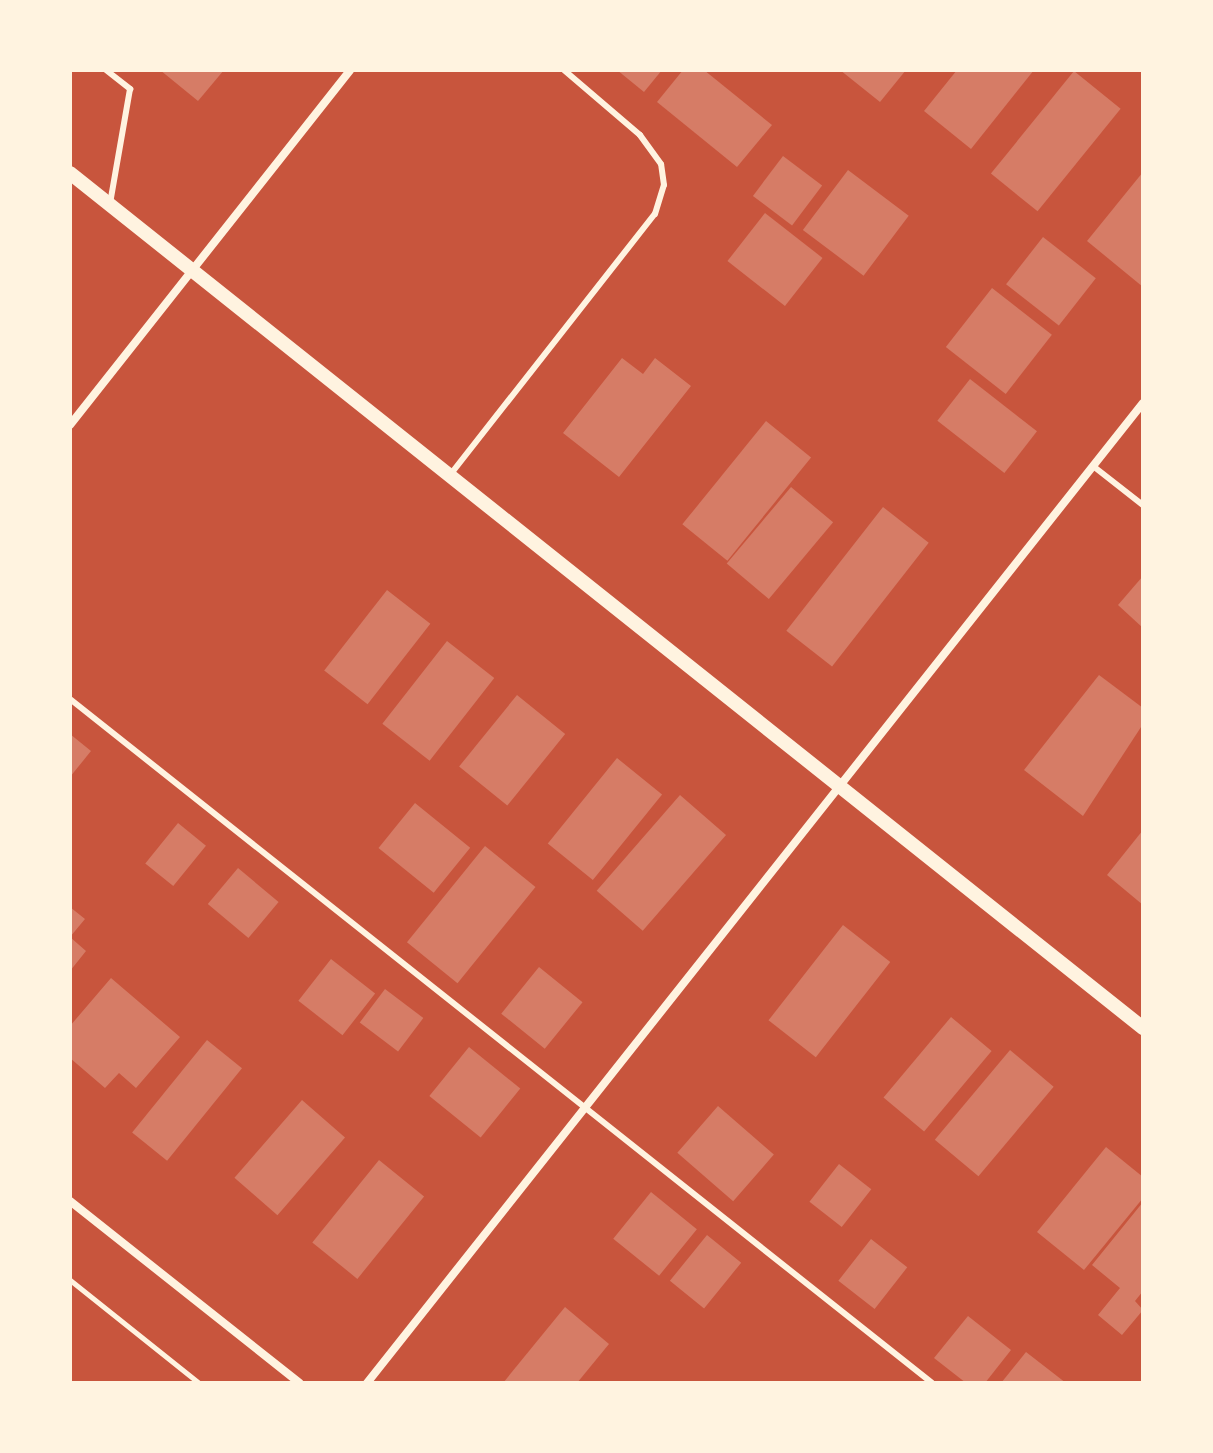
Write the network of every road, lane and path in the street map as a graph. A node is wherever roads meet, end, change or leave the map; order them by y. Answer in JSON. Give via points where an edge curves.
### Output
{"nodes":[{"id":1,"x":106,"y":70,"type":"edge"},
{"id":2,"x":350,"y":70,"type":"edge"},
{"id":3,"x":564,"y":70,"type":"edge"},
{"id":4,"x":70,"y":173,"type":"edge"},
{"id":5,"x":110,"y":204,"type":"junction"},
{"id":6,"x":192,"y":270,"type":"junction"},
{"id":7,"x":1143,"y":403,"type":"edge"},
{"id":8,"x":70,"y":425,"type":"edge"},
{"id":9,"x":1093,"y":466,"type":"junction"},
{"id":10,"x":450,"y":475,"type":"junction"},
{"id":11,"x":1143,"y":505,"type":"edge"},
{"id":12,"x":70,"y":699,"type":"edge"},
{"id":13,"x":839,"y":785,"type":"junction"},
{"id":14,"x":1143,"y":1028,"type":"edge"},
{"id":15,"x":584,"y":1107,"type":"junction"},
{"id":16,"x":70,"y":1201,"type":"edge"},
{"id":17,"x":70,"y":1280,"type":"edge"},
{"id":18,"x":199,"y":1383,"type":"edge"},
{"id":19,"x":300,"y":1383,"type":"edge"},
{"id":20,"x":367,"y":1383,"type":"edge"},
{"id":21,"x":932,"y":1383,"type":"edge"}],
"edges":[{"from":1,"to":5,"type":"lane","via":[[130,89]]},
{"from":2,"to":6,"type":"street"},
{"from":3,"to":10,"type":"lane","via":[[640,135],[661,164],[664,185],[655,214]]},
{"from":4,"to":5,"type":"street"},
{"from":5,"to":6,"type":"street"},
{"from":6,"to":8,"type":"street"},
{"from":6,"to":10,"type":"street"},
{"from":7,"to":9,"type":"street"},
{"from":9,"to":11,"type":"lane"},
{"from":9,"to":13,"type":"street"},
{"from":10,"to":13,"type":"street"},
{"from":12,"to":15,"type":"lane"},
{"from":13,"to":14,"type":"street"},
{"from":13,"to":15,"type":"street"},
{"from":15,"to":20,"type":"street"},
{"from":15,"to":21,"type":"lane"},
{"from":16,"to":19,"type":"street"},
{"from":17,"to":18,"type":"path"}]}
